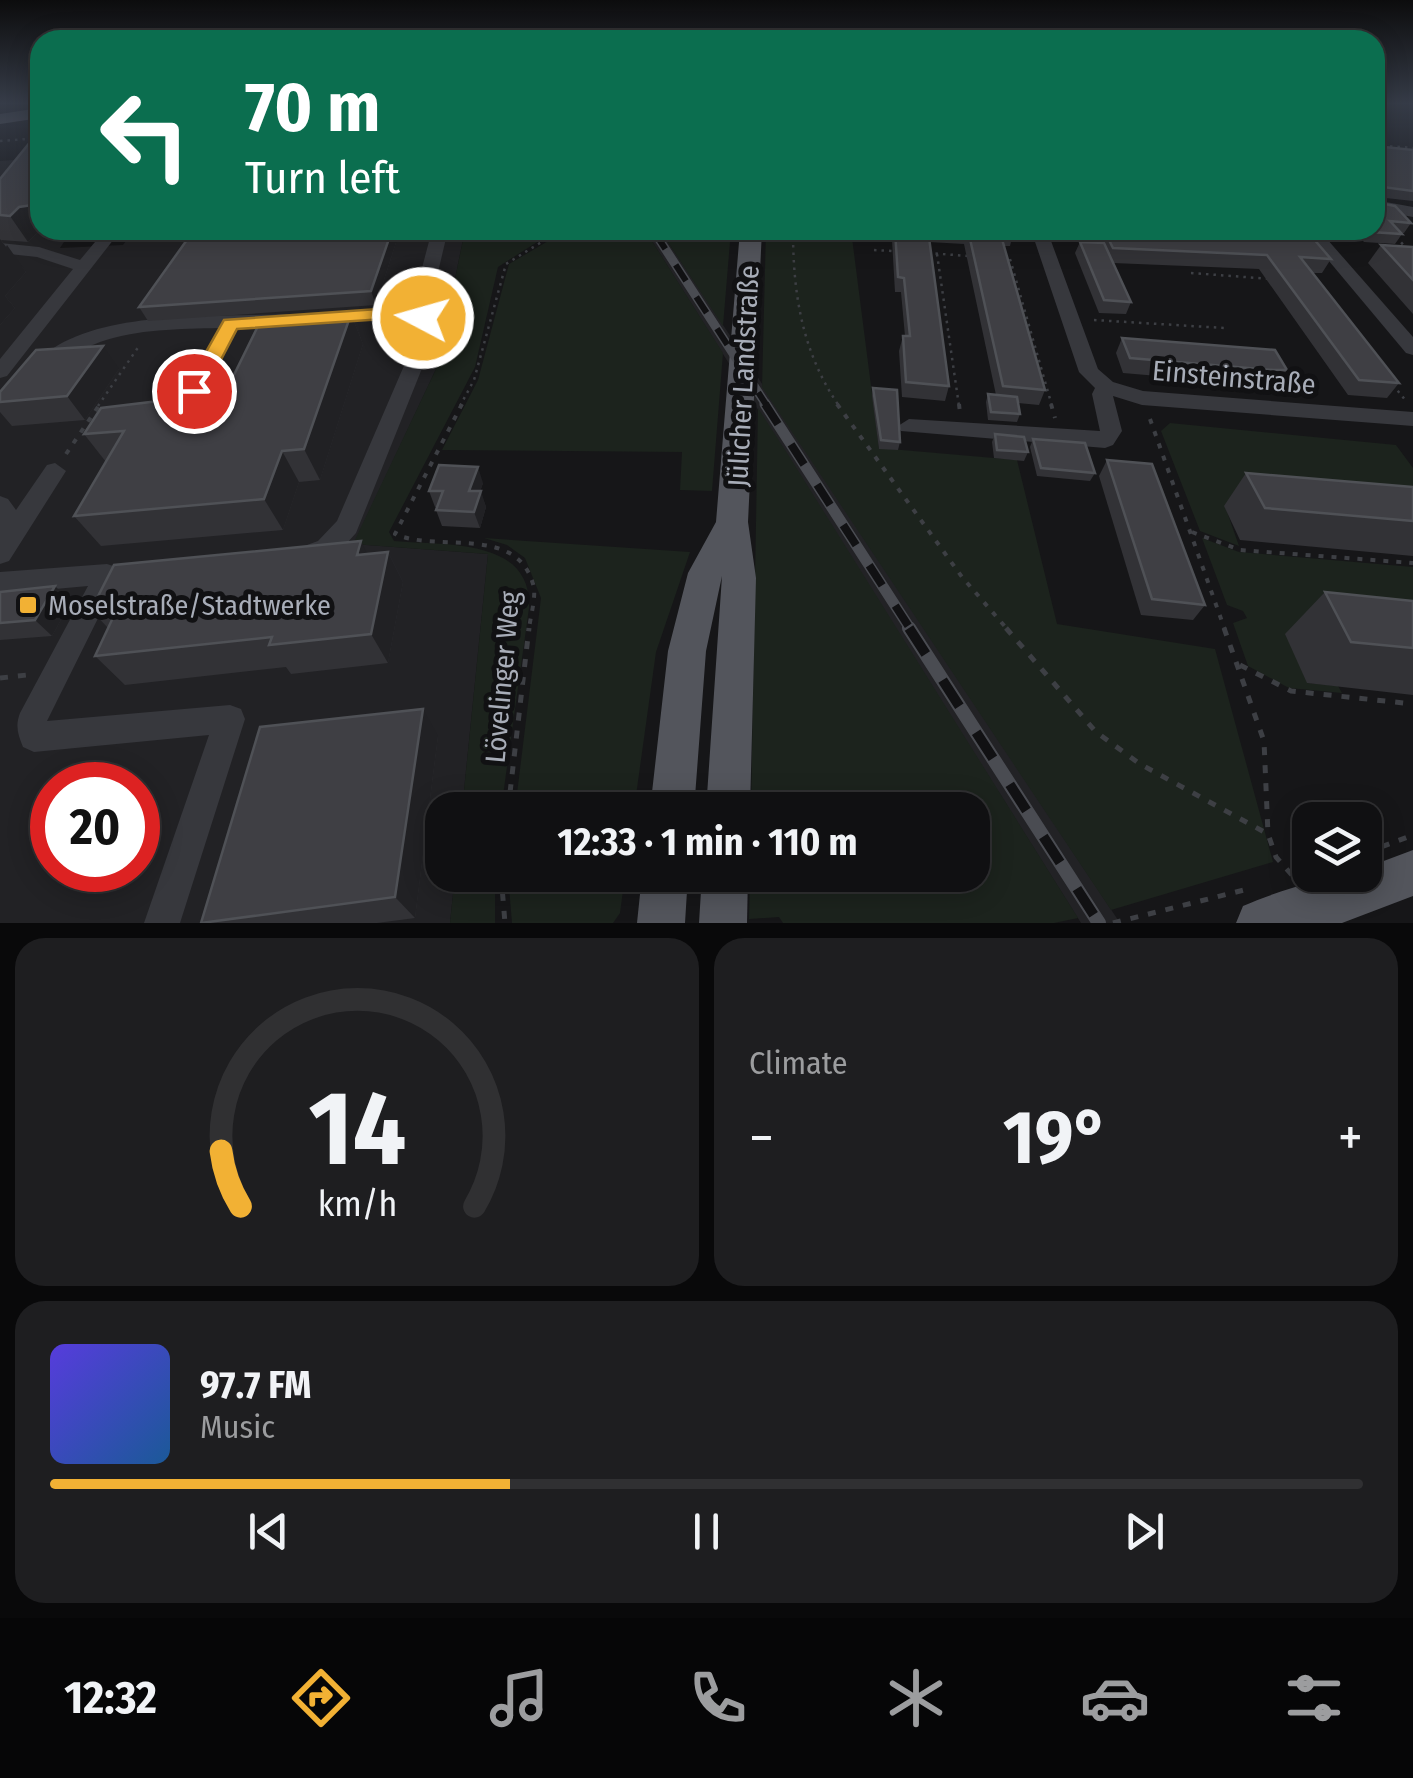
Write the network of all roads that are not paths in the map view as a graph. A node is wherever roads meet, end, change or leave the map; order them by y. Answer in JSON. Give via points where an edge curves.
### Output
{"nodes":[{"id":1,"x":1385,"y":207,"type":"edge"},
{"id":2,"x":1413,"y":212,"type":"edge"},
{"id":3,"x":105,"y":240,"type":"edge"},
{"id":4,"x":438,"y":240,"type":"edge"},
{"id":5,"x":750,"y":240,"type":"edge"},
{"id":6,"x":1042,"y":240,"type":"edge"},
{"id":7,"x":1319,"y":240,"type":"edge"},
{"id":8,"x":0,"y":248,"type":"edge"},
{"id":9,"x":84,"y":267,"type":"junction"},
{"id":10,"x":421,"y":311,"type":"junction"},
{"id":11,"x":230,"y":324,"type":"junction"},
{"id":12,"x":1413,"y":349,"type":"edge"},
{"id":13,"x":0,"y":372,"type":"edge"},
{"id":14,"x":1106,"y":387,"type":"junction"},
{"id":15,"x":25,"y":388,"type":"edge"},
{"id":16,"x":1413,"y":420,"type":"edge"},
{"id":17,"x":178,"y":422,"type":"edge"},
{"id":18,"x":909,"y":426,"type":"dead end"},
{"id":19,"x":55,"y":470,"type":"road end"},
{"id":20,"x":0,"y":505,"type":"edge"},
{"id":21,"x":732,"y":522,"type":"junction"},
{"id":22,"x":2,"y":549,"type":"edge"},
{"id":23,"x":288,"y":558,"type":"edge"},
{"id":24,"x":0,"y":583,"type":"edge"},
{"id":25,"x":674,"y":792,"type":"edge"},
{"id":26,"x":729,"y":792,"type":"edge"},
{"id":27,"x":1413,"y":874,"type":"edge"},
{"id":28,"x":1382,"y":877,"type":"edge"},
{"id":29,"x":1292,"y":889,"type":"edge"},
{"id":30,"x":664,"y":892,"type":"edge"},
{"id":31,"x":724,"y":892,"type":"edge"},
{"id":32,"x":1264,"y":897,"type":"edge"},
{"id":33,"x":162,"y":923,"type":"edge"},
{"id":34,"x":661,"y":923,"type":"edge"},
{"id":35,"x":723,"y":923,"type":"edge"}],
"edges":[{"from":1,"to":2,"type":"street"},
{"from":3,"to":9,"type":"street"},
{"from":4,"to":10,"type":"street"},
{"from":5,"to":21,"type":"main road","name":"Jülicher Landstraße"},
{"from":6,"to":14,"type":"street","via":[[1089,372]]},
{"from":7,"to":12,"type":"street"},
{"from":8,"to":9,"type":"street"},
{"from":9,"to":13,"type":"street"},
{"from":10,"to":11,"type":"street"},
{"from":10,"to":23,"type":"street","via":[[428,331],[347,526],[327,548]]},
{"from":11,"to":15,"type":"street","via":[[100,334],[44,364]]},
{"from":11,"to":17,"type":"street"},
{"from":14,"to":16,"type":"street","name":"Einsteinstraße","via":[[1142,398]]},
{"from":14,"to":18,"type":"street","via":[[1111,432],[1104,440]]},
{"from":19,"to":22,"type":"street"},
{"from":20,"to":22,"type":"street","via":[[12,522]]},
{"from":21,"to":25,"type":"main road","name":"Jülicher Landstraße","via":[[705,574],[687,651]]},
{"from":21,"to":26,"type":"main road","name":"Jülicher Landstraße","via":[[740,578]]},
{"from":24,"to":33,"type":"street","via":[[117,573],[30,728],[40,740],[230,718]]},
{"from":27,"to":28,"type":"main road"},
{"from":29,"to":32,"type":"main road"},
{"from":30,"to":34,"type":"main road"},
{"from":31,"to":35,"type":"main road"}]}
